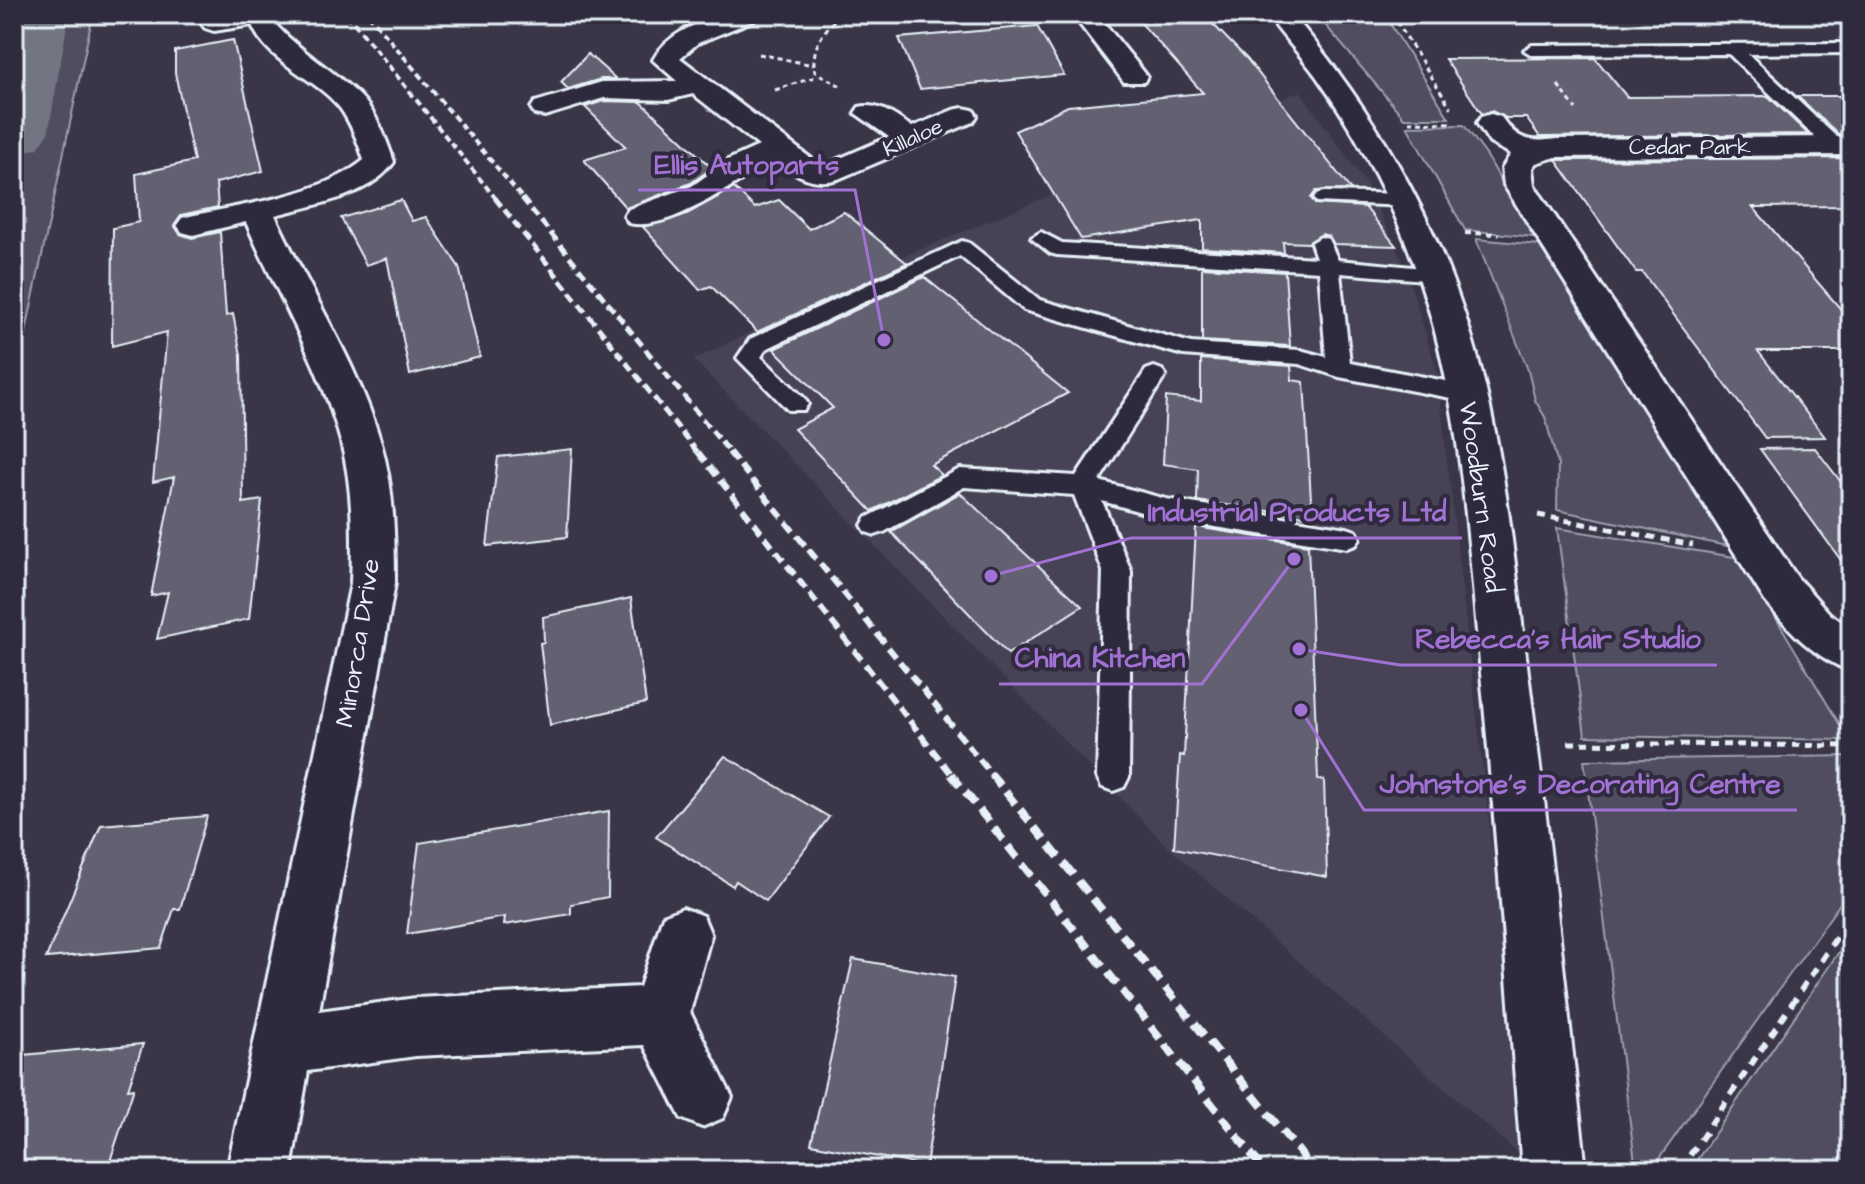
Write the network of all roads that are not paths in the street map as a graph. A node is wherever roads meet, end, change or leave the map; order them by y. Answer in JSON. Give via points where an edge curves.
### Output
{"nodes":[{"id":1,"x":748,"y":14,"type":"edge"},
{"id":2,"x":1084,"y":14,"type":"edge"},
{"id":3,"x":1279,"y":14,"type":"edge"},
{"id":4,"x":264,"y":15,"type":"edge"},
{"id":5,"x":214,"y":23,"type":"dead end"},
{"id":6,"x":1851,"y":48,"type":"edge"},
{"id":7,"x":1734,"y":49,"type":"junction"},
{"id":8,"x":1532,"y":50,"type":"dead end"},
{"id":9,"x":1134,"y":76,"type":"dead end"},
{"id":10,"x":695,"y":85,"type":"junction"},
{"id":11,"x":545,"y":108,"type":"dead end"},
{"id":12,"x":869,"y":113,"type":"road end"},
{"id":13,"x":963,"y":116,"type":"dead end"},
{"id":14,"x":1491,"y":123,"type":"dead end"},
{"id":15,"x":911,"y":139,"type":"junction"},
{"id":16,"x":1843,"y":146,"type":"edge"},
{"id":17,"x":778,"y":148,"type":"junction"},
{"id":18,"x":1530,"y":152,"type":"junction"},
{"id":19,"x":1324,"y":198,"type":"dead end"},
{"id":20,"x":257,"y":210,"type":"junction"},
{"id":21,"x":640,"y":216,"type":"dead end"},
{"id":22,"x":1412,"y":216,"type":"junction"},
{"id":23,"x":193,"y":225,"type":"dead end"},
{"id":24,"x":1041,"y":238,"type":"dead end"},
{"id":25,"x":1325,"y":254,"type":"junction"},
{"id":26,"x":1437,"y":275,"type":"junction"},
{"id":27,"x":1339,"y":369,"type":"junction"},
{"id":28,"x":1154,"y":375,"type":"dead end"},
{"id":29,"x":1467,"y":393,"type":"junction"},
{"id":30,"x":796,"y":404,"type":"dead end"},
{"id":31,"x":1083,"y":486,"type":"junction"},
{"id":32,"x":875,"y":525,"type":"dead end"},
{"id":33,"x":1347,"y":538,"type":"dead end"},
{"id":34,"x":1851,"y":652,"type":"edge"},
{"id":35,"x":1113,"y":777,"type":"dead end"},
{"id":36,"x":683,"y":935,"type":"dead end"},
{"id":37,"x":660,"y":1015,"type":"junction"},
{"id":38,"x":284,"y":1045,"type":"junction"},
{"id":39,"x":702,"y":1097,"type":"dead end"},
{"id":40,"x":259,"y":1170,"type":"edge"},
{"id":41,"x":1554,"y":1170,"type":"edge"}],
"edges":[{"from":1,"to":10,"type":"street","name":"Killaloe","via":[[692,36],[668,52],[669,64]]},
{"from":2,"to":9,"type":"street"},
{"from":3,"to":22,"type":"street","name":"Woodburn Road","via":[[1364,122]]},
{"from":4,"to":5,"type":"street"},
{"from":4,"to":20,"type":"street","via":[[264,27],[276,42],[350,102],[380,156],[375,168],[360,179]]},
{"from":6,"to":7,"type":"lane"},
{"from":7,"to":8,"type":"lane"},
{"from":7,"to":16,"type":"lane"},
{"from":10,"to":11,"type":"street","via":[[672,92],[602,90]]},
{"from":10,"to":17,"type":"street","name":"Killaloe"},
{"from":12,"to":15,"type":"street"},
{"from":13,"to":15,"type":"street","name":"Killaloe"},
{"from":14,"to":18,"type":"street","via":[[1500,137]]},
{"from":15,"to":17,"type":"street","name":"Killaloe","via":[[827,173],[805,169]]},
{"from":16,"to":18,"type":"street","name":"Cedar Park","via":[[1571,147]]},
{"from":17,"to":21,"type":"street","via":[[741,165],[703,193]]},
{"from":18,"to":34,"type":"street","via":[[1518,163],[1516,177],[1552,236],[1761,559],[1814,627]]},
{"from":19,"to":22,"type":"lane"},
{"from":20,"to":23,"type":"street"},
{"from":20,"to":38,"type":"street","name":"Minorca Drive","via":[[356,426],[374,550],[368,612]]},
{"from":22,"to":26,"type":"street","name":"Woodburn Road"},
{"from":24,"to":25,"type":"lane","via":[[1057,249]]},
{"from":25,"to":26,"type":"lane"},
{"from":25,"to":27,"type":"lane"},
{"from":26,"to":29,"type":"street","name":"Woodburn Road"},
{"from":27,"to":29,"type":"lane"},
{"from":27,"to":30,"type":"lane","via":[[1300,357],[1191,350],[1032,305],[962,247],[758,344],[749,358]]},
{"from":28,"to":31,"type":"lane"},
{"from":29,"to":41,"type":"street","name":"Woodburn Road","via":[[1487,504]]},
{"from":31,"to":32,"type":"lane","via":[[960,478]]},
{"from":31,"to":33,"type":"lane","via":[[1166,509]]},
{"from":31,"to":35,"type":"lane","via":[[1117,571]]},
{"from":36,"to":37,"type":"street"},
{"from":37,"to":38,"type":"street","via":[[416,1027]]},
{"from":37,"to":39,"type":"street"},
{"from":38,"to":40,"type":"street","name":"Minorca Drive"}]}
